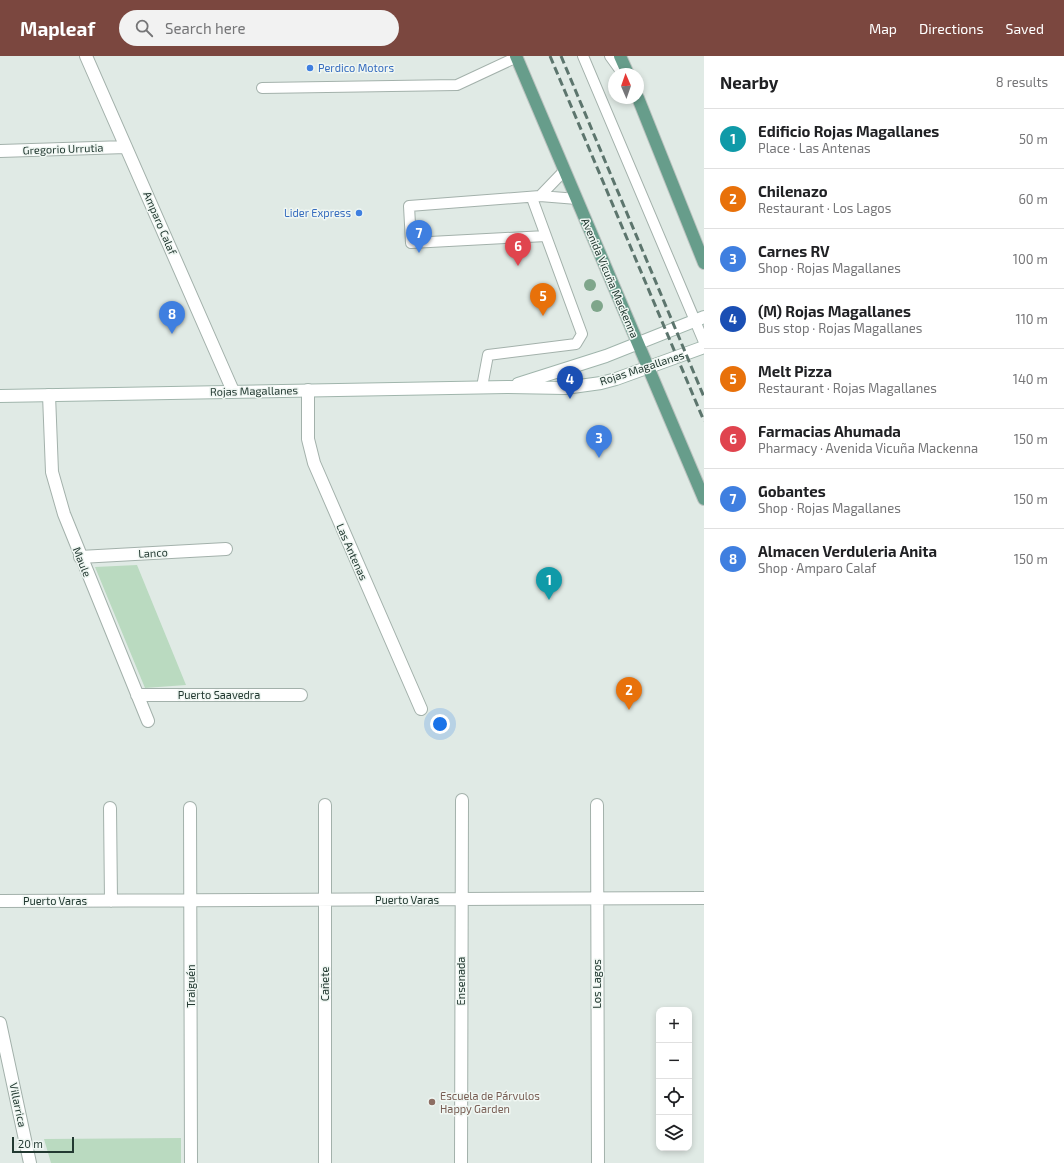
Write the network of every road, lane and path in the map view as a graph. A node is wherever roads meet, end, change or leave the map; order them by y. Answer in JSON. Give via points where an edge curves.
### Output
{"nodes":[{"id":1,"x":86,"y":56,"type":"edge"},
{"id":2,"x":517,"y":56,"type":"edge"},
{"id":3,"x":583,"y":56,"type":"edge"},
{"id":4,"x":610,"y":56,"type":"edge"},
{"id":5,"x":620,"y":56,"type":"edge"},
{"id":6,"x":619,"y":68,"type":"edge"},
{"id":7,"x":625,"y":68,"type":"edge"},
{"id":8,"x":262,"y":88,"type":"dead end"},
{"id":9,"x":640,"y":104,"type":"edge"},
{"id":10,"x":126,"y":147,"type":"junction"},
{"id":11,"x":0,"y":150,"type":"edge"},
{"id":12,"x":565,"y":170,"type":"junction"},
{"id":13,"x":536,"y":197,"type":"junction"},
{"id":14,"x":577,"y":199,"type":"junction"},
{"id":15,"x":546,"y":236,"type":"junction"},
{"id":16,"x":704,"y":264,"type":"edge"},
{"id":17,"x":700,"y":318,"type":"edge"},
{"id":18,"x":704,"y":342,"type":"edge"},
{"id":19,"x":638,"y":343,"type":"junction"},
{"id":20,"x":704,"y":347,"type":"edge"},
{"id":21,"x":648,"y":368,"type":"junction"},
{"id":22,"x":507,"y":387,"type":"junction"},
{"id":23,"x":482,"y":388,"type":"junction"},
{"id":24,"x":308,"y":390,"type":"junction"},
{"id":25,"x":233,"y":391,"type":"junction"},
{"id":26,"x":48,"y":395,"type":"junction"},
{"id":27,"x":0,"y":396,"type":"edge"},
{"id":28,"x":704,"y":499,"type":"edge"},
{"id":29,"x":226,"y":549,"type":"dead end"},
{"id":30,"x":80,"y":557,"type":"junction"},
{"id":31,"x":137,"y":695,"type":"junction"},
{"id":32,"x":301,"y":695,"type":"dead end"},
{"id":33,"x":421,"y":709,"type":"dead end"},
{"id":34,"x":148,"y":721,"type":"dead end"},
{"id":35,"x":462,"y":800,"type":"dead end"},
{"id":36,"x":325,"y":805,"type":"dead end"},
{"id":37,"x":597,"y":805,"type":"dead end"},
{"id":38,"x":110,"y":808,"type":"dead end"},
{"id":39,"x":190,"y":808,"type":"dead end"},
{"id":40,"x":704,"y":898,"type":"edge"},
{"id":41,"x":462,"y":899,"type":"junction"},
{"id":42,"x":597,"y":899,"type":"junction"},
{"id":43,"x":111,"y":900,"type":"junction"},
{"id":44,"x":190,"y":900,"type":"junction"},
{"id":45,"x":325,"y":900,"type":"junction"},
{"id":46,"x":0,"y":901,"type":"edge"},
{"id":47,"x":0,"y":1023,"type":"edge"},
{"id":48,"x":30,"y":1163,"type":"edge"},
{"id":49,"x":191,"y":1163,"type":"edge"},
{"id":50,"x":325,"y":1163,"type":"edge"},
{"id":51,"x":461,"y":1163,"type":"edge"},
{"id":52,"x":598,"y":1163,"type":"edge"}],
"edges":[{"from":1,"to":10,"type":"street","name":"Amparo Calaf"},
{"from":2,"to":8,"type":"lane","via":[[457,84]]},
{"from":2,"to":12,"type":"main road","name":"Avenida Vicuña Mackenna"},
{"from":3,"to":17,"type":"lane"},
{"from":4,"to":6,"type":"lane"},
{"from":5,"to":7,"type":"main road"},
{"from":9,"to":16,"type":"main road"},
{"from":10,"to":11,"type":"street","name":"Gregorio Urrutia"},
{"from":10,"to":25,"type":"street","name":"Amparo Calaf"},
{"from":12,"to":13,"type":"lane"},
{"from":12,"to":14,"type":"main road","name":"Avenida Vicuña Mackenna"},
{"from":13,"to":14,"type":"lane"},
{"from":13,"to":15,"type":"lane"},
{"from":13,"to":15,"type":"lane","via":[[409,206],[411,243]]},
{"from":14,"to":19,"type":"main road","name":"Avenida Vicuña Mackenna"},
{"from":15,"to":23,"type":"lane","via":[[582,334],[576,344],[488,355]]},
{"from":17,"to":18,"type":"lane"},
{"from":17,"to":19,"type":"street","name":"Rojas Magallanes"},
{"from":19,"to":21,"type":"main road","name":"Avenida Vicuña Mackenna"},
{"from":19,"to":22,"type":"street","name":"Rojas Magallanes","via":[[590,362]]},
{"from":20,"to":21,"type":"street","name":"Rojas Magallanes"},
{"from":21,"to":22,"type":"street","name":"Rojas Magallanes","via":[[585,386]]},
{"from":21,"to":28,"type":"main road","name":"Avenida Vicuña Mackenna"},
{"from":22,"to":23,"type":"street","name":"Rojas Magallanes"},
{"from":23,"to":24,"type":"street","name":"Rojas Magallanes"},
{"from":24,"to":25,"type":"street","name":"Rojas Magallanes"},
{"from":24,"to":33,"type":"street","name":"Las Antenas","via":[[308,439],[314,464]]},
{"from":25,"to":26,"type":"street","name":"Rojas Magallanes"},
{"from":26,"to":27,"type":"street","name":"Rojas Magallanes"},
{"from":26,"to":30,"type":"street","name":"Maule","via":[[52,472]]},
{"from":29,"to":30,"type":"street","name":"Lanco"},
{"from":30,"to":31,"type":"street","name":"Maule"},
{"from":31,"to":32,"type":"street","name":"Puerto Saavedra"},
{"from":31,"to":34,"type":"street","name":"Maule"},
{"from":35,"to":41,"type":"street","name":"Ensenada"},
{"from":36,"to":45,"type":"street","name":"Cañete"},
{"from":37,"to":42,"type":"street","name":"Los Lagos"},
{"from":38,"to":43,"type":"street"},
{"from":39,"to":44,"type":"street","name":"Traiguén"},
{"from":40,"to":42,"type":"street","name":"Puerto Varas"},
{"from":41,"to":42,"type":"street","name":"Puerto Varas"},
{"from":41,"to":45,"type":"street","name":"Puerto Varas"},
{"from":41,"to":51,"type":"street","name":"Ensenada"},
{"from":42,"to":52,"type":"street","name":"Los Lagos"},
{"from":43,"to":44,"type":"street","name":"Puerto Varas"},
{"from":43,"to":46,"type":"street","name":"Puerto Varas"},
{"from":44,"to":45,"type":"street","name":"Puerto Varas"},
{"from":44,"to":49,"type":"street","name":"Traiguén"},
{"from":45,"to":50,"type":"street","name":"Cañete"},
{"from":47,"to":48,"type":"street","name":"Villarrica"}]}
